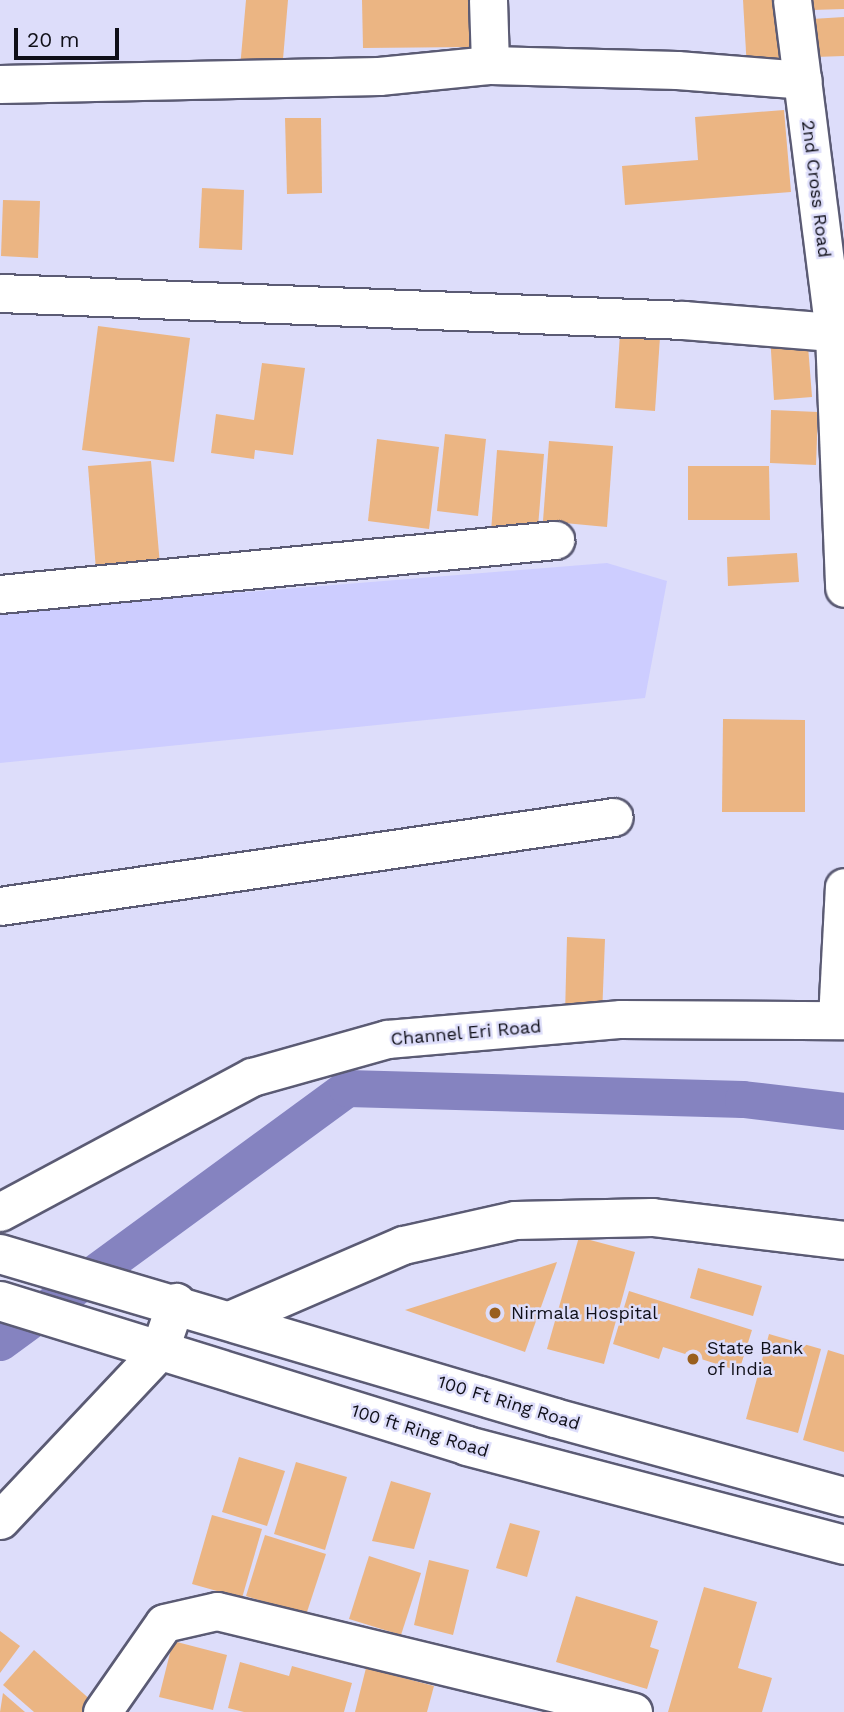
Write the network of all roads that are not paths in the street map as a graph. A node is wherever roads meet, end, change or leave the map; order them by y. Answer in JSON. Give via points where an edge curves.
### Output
{"nodes":[{"id":1,"x":488,"y":0,"type":"edge"},
{"id":2,"x":792,"y":0,"type":"edge"},
{"id":3,"x":490,"y":65,"type":"junction"},
{"id":4,"x":803,"y":80,"type":"junction"},
{"id":5,"x":0,"y":84,"type":"edge"},
{"id":6,"x":0,"y":293,"type":"edge"},
{"id":7,"x":839,"y":333,"type":"edge"},
{"id":8,"x":555,"y":540,"type":"dead end"},
{"id":9,"x":844,"y":588,"type":"edge"},
{"id":10,"x":0,"y":594,"type":"edge"},
{"id":11,"x":614,"y":817,"type":"dead end"},
{"id":12,"x":844,"y":887,"type":"edge"},
{"id":13,"x":0,"y":906,"type":"edge"},
{"id":14,"x":841,"y":1019,"type":"edge"},
{"id":15,"x":0,"y":1212,"type":"edge"},
{"id":16,"x":844,"y":1240,"type":"edge"},
{"id":17,"x":0,"y":1254,"type":"edge"},
{"id":18,"x":0,"y":1301,"type":"edge"},
{"id":19,"x":176,"y":1302,"type":"junction"},
{"id":20,"x":232,"y":1319,"type":"junction"},
{"id":21,"x":142,"y":1346,"type":"junction"},
{"id":22,"x":844,"y":1497,"type":"edge"},
{"id":23,"x":0,"y":1520,"type":"edge"},
{"id":24,"x":844,"y":1545,"type":"edge"},
{"id":25,"x":102,"y":1712,"type":"edge"},
{"id":26,"x":633,"y":1712,"type":"edge"}],
"edges":[{"from":1,"to":3,"type":"street"},
{"from":2,"to":4,"type":"street","name":"2nd Cross Road"},
{"from":3,"to":4,"type":"street","via":[[677,70]]},
{"from":3,"to":5,"type":"street","via":[[379,76],[231,82],[80,79]]},
{"from":4,"to":7,"type":"street","name":"2nd Cross Road"},
{"from":6,"to":7,"type":"street","via":[[669,319]]},
{"from":7,"to":9,"type":"street","name":"2nd Cross Road"},
{"from":8,"to":10,"type":"street"},
{"from":11,"to":13,"type":"street"},
{"from":12,"to":14,"type":"street"},
{"from":14,"to":15,"type":"street","name":"Channel Eri Road","via":[[621,1019],[387,1039],[252,1077]]},
{"from":16,"to":20,"type":"street","via":[[652,1217],[515,1220],[403,1245]]},
{"from":17,"to":19,"type":"main road","name":"100 Ft Ring Road"},
{"from":18,"to":21,"type":"main road","name":"100 ft Ring Road"},
{"from":19,"to":20,"type":"main road","name":"100 Ft Ring Road"},
{"from":19,"to":21,"type":"street"},
{"from":20,"to":22,"type":"main road","name":"100 Ft Ring Road","via":[[555,1418]]},
{"from":21,"to":23,"type":"street"},
{"from":21,"to":24,"type":"main road","name":"100 ft Ring Road","via":[[467,1446]]},
{"from":25,"to":26,"type":"street","via":[[164,1623],[217,1611]]}]}
